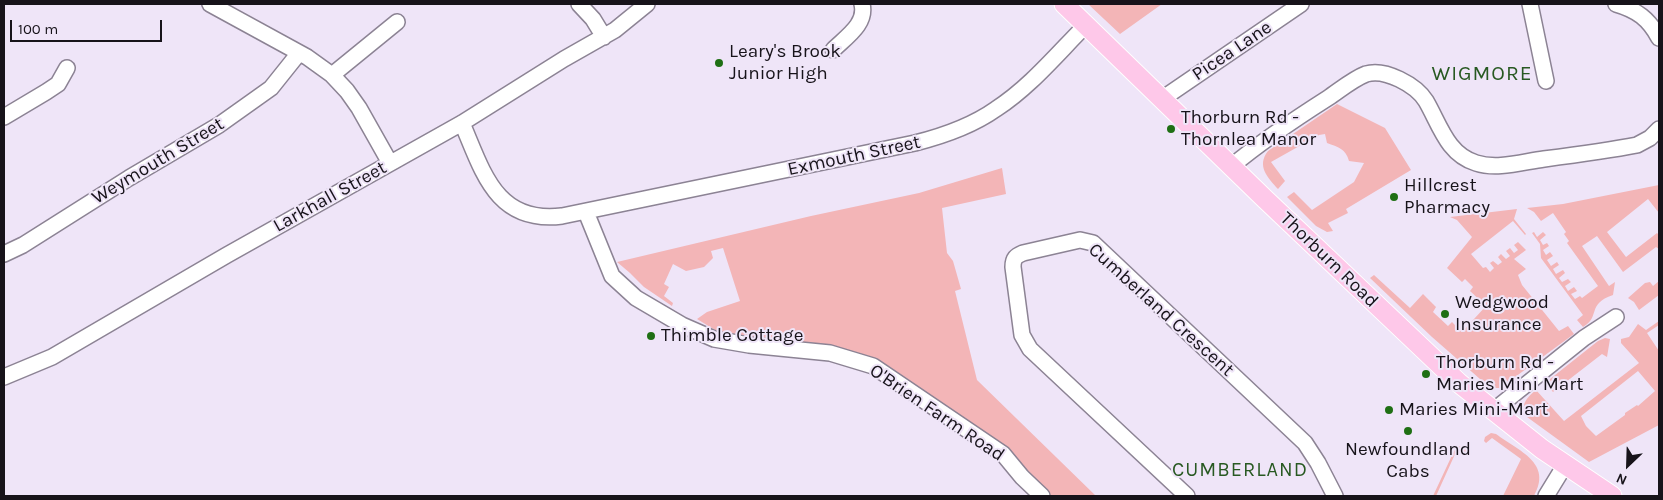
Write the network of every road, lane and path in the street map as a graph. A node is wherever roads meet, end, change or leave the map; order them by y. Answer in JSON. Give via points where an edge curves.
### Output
{"nodes":[{"id":1,"x":210,"y":4,"type":"edge"},
{"id":2,"x":579,"y":4,"type":"edge"},
{"id":3,"x":647,"y":4,"type":"edge"},
{"id":4,"x":862,"y":4,"type":"edge"},
{"id":5,"x":1064,"y":4,"type":"edge"},
{"id":6,"x":1301,"y":4,"type":"edge"},
{"id":7,"x":1530,"y":4,"type":"edge"},
{"id":8,"x":1616,"y":4,"type":"edge"},
{"id":9,"x":397,"y":22,"type":"dead end"},
{"id":10,"x":1086,"y":25,"type":"junction"},
{"id":11,"x":604,"y":37,"type":"junction"},
{"id":12,"x":1659,"y":38,"type":"edge"},
{"id":13,"x":833,"y":50,"type":"dead end"},
{"id":14,"x":299,"y":53,"type":"junction"},
{"id":15,"x":67,"y":68,"type":"dead end"},
{"id":16,"x":332,"y":75,"type":"junction"},
{"id":17,"x":1546,"y":81,"type":"dead end"},
{"id":18,"x":1162,"y":99,"type":"junction"},
{"id":19,"x":4,"y":117,"type":"edge"},
{"id":20,"x":462,"y":123,"type":"junction"},
{"id":21,"x":1659,"y":129,"type":"edge"},
{"id":22,"x":390,"y":163,"type":"junction"},
{"id":23,"x":1232,"y":166,"type":"junction"},
{"id":24,"x":586,"y":212,"type":"junction"},
{"id":25,"x":4,"y":254,"type":"edge"},
{"id":26,"x":1616,"y":317,"type":"dead end"},
{"id":27,"x":4,"y":377,"type":"edge"},
{"id":28,"x":1493,"y":411,"type":"junction"},
{"id":29,"x":1565,"y":465,"type":"junction"},
{"id":30,"x":1327,"y":493,"type":"edge"},
{"id":31,"x":1042,"y":496,"type":"edge"},
{"id":32,"x":1187,"y":496,"type":"edge"},
{"id":33,"x":1546,"y":496,"type":"edge"},
{"id":34,"x":1612,"y":496,"type":"edge"}],
"edges":[{"from":1,"to":14,"type":"street"},
{"from":2,"to":11,"type":"street"},
{"from":3,"to":11,"type":"street","name":"Larkhall Street"},
{"from":4,"to":13,"type":"street","via":[[860,22]]},
{"from":5,"to":10,"type":"main road","name":"Thorburn Road"},
{"from":6,"to":18,"type":"street","name":"Picea Lane"},
{"from":7,"to":17,"type":"street"},
{"from":8,"to":12,"type":"street","via":[[1640,13],[1652,24]]},
{"from":9,"to":16,"type":"street"},
{"from":10,"to":18,"type":"main road","name":"Thorburn Road"},
{"from":10,"to":24,"type":"street","name":"Exmouth Street","via":[[1005,102],[960,128],[914,143]]},
{"from":11,"to":20,"type":"street","name":"Larkhall Street"},
{"from":14,"to":16,"type":"street"},
{"from":14,"to":25,"type":"street","name":"Weymouth Street","via":[[271,88],[219,125]]},
{"from":15,"to":19,"type":"street","via":[[58,84]]},
{"from":16,"to":22,"type":"street","via":[[359,108]]},
{"from":18,"to":23,"type":"main road","name":"Thorburn Road"},
{"from":20,"to":22,"type":"street","name":"Larkhall Street"},
{"from":20,"to":24,"type":"street","name":"Exmouth Street","via":[[486,180],[506,202],[526,213],[541,216]]},
{"from":21,"to":23,"type":"street","via":[[1637,145],[1491,166],[1477,164],[1456,152],[1448,143],[1424,98],[1414,87],[1384,74],[1368,74],[1303,114]]},
{"from":22,"to":27,"type":"street","name":"Larkhall Street","via":[[52,356]]},
{"from":23,"to":28,"type":"main road","name":"Thorburn Road","via":[[1418,345]]},
{"from":24,"to":31,"type":"street","name":"O'Brien Farm Road","via":[[612,276],[636,298],[714,339],[830,353],[873,366],[1003,454]]},
{"from":26,"to":28,"type":"street"},
{"from":28,"to":29,"type":"main road","name":"Thorburn Road"},
{"from":29,"to":33,"type":"street"},
{"from":29,"to":34,"type":"main road","name":"Thorburn Road"},
{"from":30,"to":32,"type":"street","name":"Cumberland Crescent","via":[[1313,454],[1292,430],[1092,243],[1080,240],[1017,256],[1013,267],[1025,342]]}]}
